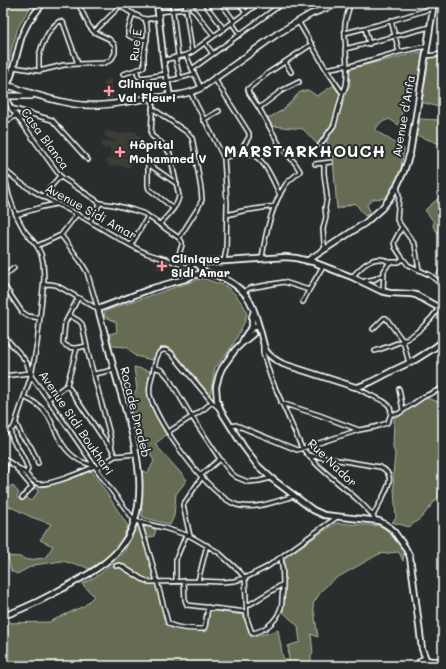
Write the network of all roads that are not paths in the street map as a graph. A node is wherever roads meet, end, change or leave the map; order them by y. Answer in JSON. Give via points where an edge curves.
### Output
{"nodes":[{"id":1,"x":43,"y":3,"type":"edge"},
{"id":2,"x":78,"y":3,"type":"edge"},
{"id":3,"x":116,"y":3,"type":"edge"},
{"id":4,"x":128,"y":3,"type":"edge"},
{"id":5,"x":157,"y":3,"type":"edge"},
{"id":6,"x":172,"y":3,"type":"edge"},
{"id":7,"x":186,"y":3,"type":"edge"},
{"id":8,"x":196,"y":3,"type":"edge"},
{"id":9,"x":204,"y":3,"type":"edge"},
{"id":10,"x":222,"y":3,"type":"edge"},
{"id":11,"x":239,"y":3,"type":"edge"},
{"id":12,"x":259,"y":3,"type":"edge"},
{"id":13,"x":283,"y":3,"type":"edge"},
{"id":14,"x":339,"y":3,"type":"edge"},
{"id":15,"x":350,"y":3,"type":"edge"},
{"id":16,"x":441,"y":3,"type":"edge"},
{"id":17,"x":330,"y":4,"type":"edge"},
{"id":18,"x":434,"y":5,"type":"edge"},
{"id":19,"x":120,"y":6,"type":"junction"},
{"id":20,"x":191,"y":7,"type":"junction"},
{"id":21,"x":186,"y":9,"type":"junction"},
{"id":22,"x":128,"y":11,"type":"junction"},
{"id":23,"x":173,"y":11,"type":"junction"},
{"id":24,"x":133,"y":13,"type":"junction"},
{"id":25,"x":246,"y":13,"type":"junction"},
{"id":26,"x":159,"y":15,"type":"junction"},
{"id":27,"x":145,"y":19,"type":"junction"},
{"id":28,"x":391,"y":20,"type":"junction"},
{"id":29,"x":298,"y":21,"type":"junction"},
{"id":30,"x":233,"y":22,"type":"junction"},
{"id":31,"x":430,"y":27,"type":"junction"},
{"id":32,"x":365,"y":28,"type":"junction"},
{"id":33,"x":224,"y":29,"type":"junction"},
{"id":34,"x":94,"y":32,"type":"junction"},
{"id":35,"x":345,"y":33,"type":"junction"},
{"id":36,"x":240,"y":35,"type":"junction"},
{"id":37,"x":214,"y":36,"type":"junction"},
{"id":38,"x":395,"y":37,"type":"junction"},
{"id":39,"x":147,"y":40,"type":"junction"},
{"id":40,"x":205,"y":43,"type":"junction"},
{"id":41,"x":312,"y":44,"type":"junction"},
{"id":42,"x":369,"y":44,"type":"junction"},
{"id":43,"x":427,"y":46,"type":"junction"},
{"id":44,"x":345,"y":49,"type":"junction"},
{"id":45,"x":192,"y":52,"type":"junction"},
{"id":46,"x":399,"y":52,"type":"junction"},
{"id":47,"x":213,"y":54,"type":"junction"},
{"id":48,"x":443,"y":54,"type":"edge"},
{"id":49,"x":186,"y":55,"type":"junction"},
{"id":50,"x":425,"y":56,"type":"junction"},
{"id":51,"x":177,"y":57,"type":"junction"},
{"id":52,"x":164,"y":60,"type":"junction"},
{"id":53,"x":285,"y":62,"type":"junction"},
{"id":54,"x":78,"y":64,"type":"junction"},
{"id":55,"x":347,"y":66,"type":"junction"},
{"id":56,"x":13,"y":68,"type":"junction"},
{"id":57,"x":192,"y":69,"type":"junction"},
{"id":58,"x":137,"y":70,"type":"junction"},
{"id":59,"x":326,"y":70,"type":"junction"},
{"id":60,"x":39,"y":71,"type":"junction"},
{"id":61,"x":291,"y":72,"type":"dead end"},
{"id":62,"x":123,"y":74,"type":"dead end"},
{"id":63,"x":166,"y":74,"type":"junction"},
{"id":64,"x":194,"y":74,"type":"junction"},
{"id":65,"x":180,"y":78,"type":"junction"},
{"id":66,"x":214,"y":78,"type":"junction"},
{"id":67,"x":167,"y":80,"type":"junction"},
{"id":68,"x":299,"y":82,"type":"dead end"},
{"id":69,"x":201,"y":88,"type":"junction"},
{"id":70,"x":8,"y":91,"type":"edge"},
{"id":71,"x":190,"y":92,"type":"junction"},
{"id":72,"x":343,"y":92,"type":"junction"},
{"id":73,"x":36,"y":96,"type":"junction"},
{"id":74,"x":170,"y":96,"type":"junction"},
{"id":75,"x":153,"y":98,"type":"junction"},
{"id":76,"x":11,"y":108,"type":"junction"},
{"id":77,"x":152,"y":108,"type":"junction"},
{"id":78,"x":259,"y":108,"type":"junction"},
{"id":79,"x":219,"y":111,"type":"dead end"},
{"id":80,"x":16,"y":115,"type":"junction"},
{"id":81,"x":203,"y":120,"type":"junction"},
{"id":82,"x":3,"y":123,"type":"edge"},
{"id":83,"x":320,"y":146,"type":"dead end"},
{"id":84,"x":244,"y":152,"type":"junction"},
{"id":85,"x":224,"y":158,"type":"junction"},
{"id":86,"x":88,"y":160,"type":"dead end"},
{"id":87,"x":331,"y":162,"type":"dead end"},
{"id":88,"x":324,"y":163,"type":"junction"},
{"id":89,"x":315,"y":164,"type":"dead end"},
{"id":90,"x":3,"y":168,"type":"edge"},
{"id":91,"x":60,"y":176,"type":"junction"},
{"id":92,"x":176,"y":184,"type":"junction"},
{"id":93,"x":397,"y":186,"type":"junction"},
{"id":94,"x":280,"y":195,"type":"junction"},
{"id":95,"x":9,"y":196,"type":"junction"},
{"id":96,"x":43,"y":196,"type":"junction"},
{"id":97,"x":3,"y":203,"type":"edge"},
{"id":98,"x":100,"y":203,"type":"junction"},
{"id":99,"x":58,"y":204,"type":"junction"},
{"id":100,"x":275,"y":206,"type":"junction"},
{"id":101,"x":173,"y":208,"type":"junction"},
{"id":102,"x":77,"y":214,"type":"junction"},
{"id":103,"x":16,"y":215,"type":"junction"},
{"id":104,"x":226,"y":215,"type":"junction"},
{"id":105,"x":148,"y":216,"type":"junction"},
{"id":106,"x":90,"y":221,"type":"junction"},
{"id":107,"x":160,"y":224,"type":"junction"},
{"id":108,"x":402,"y":227,"type":"junction"},
{"id":109,"x":61,"y":235,"type":"junction"},
{"id":110,"x":179,"y":238,"type":"junction"},
{"id":111,"x":131,"y":245,"type":"junction"},
{"id":112,"x":37,"y":246,"type":"junction"},
{"id":113,"x":325,"y":249,"type":"junction"},
{"id":114,"x":262,"y":259,"type":"junction"},
{"id":115,"x":403,"y":259,"type":"junction"},
{"id":116,"x":307,"y":260,"type":"junction"},
{"id":117,"x":224,"y":261,"type":"junction"},
{"id":118,"x":389,"y":262,"type":"junction"},
{"id":119,"x":176,"y":263,"type":"junction"},
{"id":120,"x":206,"y":263,"type":"junction"},
{"id":121,"x":194,"y":264,"type":"junction"},
{"id":122,"x":323,"y":266,"type":"junction"},
{"id":123,"x":14,"y":268,"type":"dead end"},
{"id":124,"x":194,"y":270,"type":"junction"},
{"id":125,"x":419,"y":270,"type":"junction"},
{"id":126,"x":384,"y":276,"type":"junction"},
{"id":127,"x":3,"y":277,"type":"edge"},
{"id":128,"x":352,"y":277,"type":"junction"},
{"id":129,"x":362,"y":282,"type":"junction"},
{"id":130,"x":3,"y":284,"type":"edge"},
{"id":131,"x":44,"y":284,"type":"junction"},
{"id":132,"x":443,"y":286,"type":"edge"},
{"id":133,"x":309,"y":290,"type":"junction"},
{"id":134,"x":243,"y":292,"type":"junction"},
{"id":135,"x":383,"y":292,"type":"junction"},
{"id":136,"x":78,"y":298,"type":"junction"},
{"id":137,"x":304,"y":302,"type":"dead end"},
{"id":138,"x":98,"y":309,"type":"junction"},
{"id":139,"x":441,"y":309,"type":"edge"},
{"id":140,"x":254,"y":311,"type":"junction"},
{"id":141,"x":69,"y":315,"type":"junction"},
{"id":142,"x":40,"y":318,"type":"junction"},
{"id":143,"x":251,"y":328,"type":"junction"},
{"id":144,"x":259,"y":329,"type":"junction"},
{"id":145,"x":373,"y":329,"type":"dead end"},
{"id":146,"x":3,"y":335,"type":"edge"},
{"id":147,"x":254,"y":335,"type":"junction"},
{"id":148,"x":402,"y":341,"type":"junction"},
{"id":149,"x":443,"y":342,"type":"edge"},
{"id":150,"x":242,"y":343,"type":"junction"},
{"id":151,"x":263,"y":343,"type":"junction"},
{"id":152,"x":86,"y":346,"type":"junction"},
{"id":153,"x":77,"y":348,"type":"junction"},
{"id":154,"x":375,"y":351,"type":"dead end"},
{"id":155,"x":270,"y":355,"type":"junction"},
{"id":156,"x":266,"y":360,"type":"junction"},
{"id":157,"x":410,"y":363,"type":"junction"},
{"id":158,"x":154,"y":367,"type":"junction"},
{"id":159,"x":114,"y":370,"type":"junction"},
{"id":160,"x":94,"y":374,"type":"junction"},
{"id":161,"x":30,"y":375,"type":"junction"},
{"id":162,"x":3,"y":376,"type":"edge"},
{"id":163,"x":68,"y":385,"type":"junction"},
{"id":164,"x":355,"y":387,"type":"junction"},
{"id":165,"x":443,"y":388,"type":"edge"},
{"id":166,"x":399,"y":389,"type":"dead end"},
{"id":167,"x":24,"y":397,"type":"junction"},
{"id":168,"x":48,"y":399,"type":"junction"},
{"id":169,"x":212,"y":402,"type":"junction"},
{"id":170,"x":281,"y":403,"type":"junction"},
{"id":171,"x":403,"y":410,"type":"junction"},
{"id":172,"x":221,"y":411,"type":"junction"},
{"id":173,"x":391,"y":414,"type":"junction"},
{"id":174,"x":192,"y":417,"type":"junction"},
{"id":175,"x":16,"y":423,"type":"junction"},
{"id":176,"x":231,"y":426,"type":"junction"},
{"id":177,"x":11,"y":430,"type":"junction"},
{"id":178,"x":359,"y":430,"type":"junction"},
{"id":179,"x":3,"y":432,"type":"edge"},
{"id":180,"x":168,"y":432,"type":"junction"},
{"id":181,"x":110,"y":435,"type":"junction"},
{"id":182,"x":103,"y":438,"type":"junction"},
{"id":183,"x":112,"y":448,"type":"junction"},
{"id":184,"x":302,"y":448,"type":"junction"},
{"id":185,"x":136,"y":454,"type":"junction"},
{"id":186,"x":308,"y":455,"type":"junction"},
{"id":187,"x":115,"y":456,"type":"junction"},
{"id":188,"x":3,"y":458,"type":"edge"},
{"id":189,"x":220,"y":459,"type":"junction"},
{"id":190,"x":38,"y":463,"type":"dead end"},
{"id":191,"x":13,"y":465,"type":"junction"},
{"id":192,"x":95,"y":466,"type":"junction"},
{"id":193,"x":26,"y":474,"type":"junction"},
{"id":194,"x":202,"y":476,"type":"junction"},
{"id":195,"x":3,"y":478,"type":"edge"},
{"id":196,"x":271,"y":478,"type":"junction"},
{"id":197,"x":294,"y":496,"type":"junction"},
{"id":198,"x":22,"y":498,"type":"dead end"},
{"id":199,"x":373,"y":516,"type":"junction"},
{"id":200,"x":337,"y":517,"type":"junction"},
{"id":201,"x":376,"y":520,"type":"junction"},
{"id":202,"x":136,"y":521,"type":"junction"},
{"id":203,"x":140,"y":524,"type":"dead end"},
{"id":204,"x":186,"y":535,"type":"junction"},
{"id":205,"x":190,"y":536,"type":"junction"},
{"id":206,"x":207,"y":545,"type":"junction"},
{"id":207,"x":281,"y":557,"type":"junction"},
{"id":208,"x":116,"y":566,"type":"dead end"},
{"id":209,"x":245,"y":578,"type":"junction"},
{"id":210,"x":157,"y":581,"type":"junction"},
{"id":211,"x":176,"y":581,"type":"junction"},
{"id":212,"x":184,"y":581,"type":"junction"},
{"id":213,"x":198,"y":581,"type":"junction"},
{"id":214,"x":283,"y":584,"type":"junction"},
{"id":215,"x":246,"y":606,"type":"junction"},
{"id":216,"x":208,"y":607,"type":"junction"},
{"id":217,"x":246,"y":612,"type":"junction"},
{"id":218,"x":3,"y":616,"type":"edge"},
{"id":219,"x":428,"y":662,"type":"edge"},
{"id":220,"x":443,"y":662,"type":"edge"},
{"id":221,"x":417,"y":666,"type":"edge"}],
"edges":[{"from":1,"to":56,"type":"street","via":[[22,35]]},
{"from":2,"to":34,"type":"street"},
{"from":3,"to":19,"type":"street"},
{"from":4,"to":22,"type":"street"},
{"from":5,"to":26,"type":"street"},
{"from":6,"to":23,"type":"street"},
{"from":7,"to":21,"type":"street"},
{"from":8,"to":20,"type":"street"},
{"from":9,"to":33,"type":"street"},
{"from":10,"to":30,"type":"street"},
{"from":11,"to":25,"type":"street"},
{"from":12,"to":25,"type":"street"},
{"from":13,"to":36,"type":"street"},
{"from":14,"to":17,"type":"main road"},
{"from":15,"to":35,"type":"street"},
{"from":16,"to":18,"type":"street"},
{"from":17,"to":29,"type":"main road"},
{"from":18,"to":28,"type":"street"},
{"from":18,"to":31,"type":"street","name":"Avenue d'Anfa"},
{"from":19,"to":22,"type":"street"},
{"from":19,"to":34,"type":"street"},
{"from":20,"to":21,"type":"street"},
{"from":20,"to":37,"type":"street"},
{"from":21,"to":23,"type":"street"},
{"from":21,"to":45,"type":"street"},
{"from":22,"to":24,"type":"street"},
{"from":23,"to":26,"type":"street"},
{"from":23,"to":51,"type":"street"},
{"from":24,"to":27,"type":"street"},
{"from":24,"to":39,"type":"street","via":[[128,35]]},
{"from":25,"to":30,"type":"street"},
{"from":26,"to":27,"type":"street"},
{"from":26,"to":52,"type":"street"},
{"from":27,"to":39,"type":"street","name":"Rue E","via":[[148,27]]},
{"from":28,"to":32,"type":"street"},
{"from":28,"to":38,"type":"street"},
{"from":29,"to":41,"type":"street"},
{"from":29,"to":66,"type":"main road"},
{"from":30,"to":33,"type":"street"},
{"from":30,"to":36,"type":"street"},
{"from":31,"to":38,"type":"street"},
{"from":31,"to":43,"type":"street","name":"Avenue d'Anfa"},
{"from":32,"to":35,"type":"street"},
{"from":32,"to":42,"type":"street"},
{"from":33,"to":37,"type":"street"},
{"from":34,"to":54,"type":"street","via":[[109,38],[114,44],[114,57],[104,63]]},
{"from":35,"to":44,"type":"street"},
{"from":36,"to":47,"type":"street"},
{"from":37,"to":40,"type":"street"},
{"from":38,"to":42,"type":"street"},
{"from":38,"to":46,"type":"street"},
{"from":39,"to":58,"type":"street","name":"Rue E","via":[[144,65]]},
{"from":40,"to":45,"type":"street"},
{"from":40,"to":47,"type":"street"},
{"from":41,"to":53,"type":"street"},
{"from":41,"to":59,"type":"street"},
{"from":42,"to":44,"type":"street"},
{"from":43,"to":46,"type":"street"},
{"from":43,"to":50,"type":"street","name":"Avenue d'Anfa"},
{"from":44,"to":55,"type":"street"},
{"from":45,"to":49,"type":"street"},
{"from":46,"to":55,"type":"street"},
{"from":47,"to":57,"type":"street"},
{"from":48,"to":50,"type":"street"},
{"from":49,"to":51,"type":"street"},
{"from":49,"to":57,"type":"street"},
{"from":50,"to":93,"type":"street","name":"Avenue d'Anfa","via":[[410,153]]},
{"from":51,"to":52,"type":"street"},
{"from":51,"to":65,"type":"street"},
{"from":52,"to":63,"type":"street"},
{"from":53,"to":61,"type":"street"},
{"from":53,"to":78,"type":"street","via":[[248,89]]},
{"from":54,"to":60,"type":"street"},
{"from":54,"to":60,"type":"street","via":[[64,25],[60,21],[50,30],[44,41],[39,58]]},
{"from":55,"to":59,"type":"street"},
{"from":55,"to":72,"type":"street"},
{"from":56,"to":60,"type":"street"},
{"from":56,"to":70,"type":"street"},
{"from":57,"to":64,"type":"street"},
{"from":58,"to":62,"type":"street"},
{"from":58,"to":63,"type":"street","via":[[141,78]]},
{"from":59,"to":72,"type":"street"},
{"from":63,"to":67,"type":"street"},
{"from":64,"to":65,"type":"street"},
{"from":64,"to":69,"type":"street"},
{"from":65,"to":67,"type":"street"},
{"from":66,"to":69,"type":"main road"},
{"from":66,"to":84,"type":"street","via":[[249,133]]},
{"from":67,"to":74,"type":"street"},
{"from":68,"to":78,"type":"street","via":[[281,91]]},
{"from":69,"to":71,"type":"main road"},
{"from":70,"to":73,"type":"main road"},
{"from":70,"to":73,"type":"main road"},
{"from":70,"to":76,"type":"street","name":"Casa Blanca"},
{"from":71,"to":74,"type":"main road"},
{"from":71,"to":81,"type":"street"},
{"from":72,"to":83,"type":"street","via":[[334,125]]},
{"from":73,"to":75,"type":"main road","via":[[76,105]]},
{"from":74,"to":75,"type":"main road"},
{"from":75,"to":77,"type":"street"},
{"from":76,"to":80,"type":"street","name":"Casa Blanca"},
{"from":76,"to":86,"type":"street","via":[[52,120]]},
{"from":77,"to":92,"type":"street","via":[[151,134],[169,152]]},
{"from":77,"to":110,"type":"street","via":[[188,133],[193,142],[202,200]]},
{"from":78,"to":94,"type":"street","via":[[280,146],[300,170]]},
{"from":79,"to":81,"type":"street"},
{"from":80,"to":82,"type":"street"},
{"from":80,"to":91,"type":"street","name":"Casa Blanca"},
{"from":81,"to":85,"type":"street"},
{"from":84,"to":85,"type":"street"},
{"from":84,"to":94,"type":"street","via":[[254,155],[262,162]]},
{"from":85,"to":104,"type":"street"},
{"from":87,"to":88,"type":"street"},
{"from":88,"to":89,"type":"street"},
{"from":88,"to":113,"type":"street","via":[[327,196],[323,232]]},
{"from":90,"to":95,"type":"street","name":"Avenue Sidi Boukhari"},
{"from":90,"to":96,"type":"street","name":"Avenue Sidi Amar","via":[[22,184]]},
{"from":91,"to":96,"type":"street"},
{"from":91,"to":98,"type":"street","name":"Casa Blanca"},
{"from":92,"to":101,"type":"street","via":[[179,198]]},
{"from":92,"to":101,"type":"street","via":[[148,166],[149,190]]},
{"from":93,"to":108,"type":"street","via":[[397,219]]},
{"from":93,"to":113,"type":"street","name":"Avenue d'Anfa","via":[[374,216]]},
{"from":94,"to":100,"type":"street"},
{"from":95,"to":97,"type":"street"},
{"from":95,"to":103,"type":"street","name":"Avenue Sidi Boukhari"},
{"from":96,"to":99,"type":"street","name":"Avenue Sidi Amar"},
{"from":98,"to":105,"type":"street","name":"Casa Blanca"},
{"from":98,"to":106,"type":"street"},
{"from":99,"to":102,"type":"street","name":"Avenue Sidi Amar"},
{"from":99,"to":103,"type":"street"},
{"from":100,"to":104,"type":"street"},
{"from":100,"to":114,"type":"street","via":[[265,238]]},
{"from":101,"to":107,"type":"street"},
{"from":102,"to":106,"type":"street","name":"Avenue Sidi Amar"},
{"from":102,"to":109,"type":"street"},
{"from":103,"to":112,"type":"street","name":"Avenue Sidi Boukhari"},
{"from":104,"to":117,"type":"street"},
{"from":105,"to":107,"type":"street","name":"Casa Blanca"},
{"from":105,"to":111,"type":"street"},
{"from":106,"to":111,"type":"street","name":"Avenue Sidi Amar"},
{"from":107,"to":110,"type":"street","name":"Casa Blanca"},
{"from":108,"to":115,"type":"street","via":[[394,243]]},
{"from":108,"to":125,"type":"street","via":[[415,244]]},
{"from":109,"to":112,"type":"street"},
{"from":109,"to":138,"type":"street","name":"Rocade Dradeb","via":[[87,272]]},
{"from":110,"to":119,"type":"street","via":[[182,245]]},
{"from":111,"to":119,"type":"street","name":"Avenue Sidi Amar"},
{"from":112,"to":131,"type":"street","name":"Avenue Sidi Boukhari","via":[[43,262]]},
{"from":113,"to":116,"type":"street","name":"Avenue d'Anfa"},
{"from":114,"to":116,"type":"street","via":[[286,257]]},
{"from":114,"to":117,"type":"street"},
{"from":115,"to":118,"type":"street"},
{"from":115,"to":125,"type":"street"},
{"from":116,"to":122,"type":"street"},
{"from":117,"to":120,"type":"street"},
{"from":118,"to":126,"type":"street"},
{"from":118,"to":128,"type":"street","via":[[382,259],[372,260]]},
{"from":119,"to":124,"type":"street","name":"Avenue Sidi Amar"},
{"from":120,"to":121,"type":"street"},
{"from":120,"to":124,"type":"street"},
{"from":121,"to":124,"type":"street","via":[[190,266]]},
{"from":121,"to":124,"type":"street","via":[[199,265]]},
{"from":122,"to":128,"type":"street"},
{"from":122,"to":133,"type":"street"},
{"from":123,"to":127,"type":"street"},
{"from":124,"to":134,"type":"street","via":[[219,276]]},
{"from":124,"to":138,"type":"street","via":[[189,278],[153,288]]},
{"from":125,"to":132,"type":"street","via":[[432,276]]},
{"from":126,"to":129,"type":"street"},
{"from":126,"to":135,"type":"street"},
{"from":128,"to":129,"type":"street"},
{"from":129,"to":135,"type":"street"},
{"from":130,"to":142,"type":"street","via":[[23,313]]},
{"from":131,"to":136,"type":"street","via":[[54,285]]},
{"from":131,"to":142,"type":"street","name":"Avenue Sidi Boukhari"},
{"from":133,"to":134,"type":"street","via":[[284,282],[250,288]]},
{"from":133,"to":137,"type":"street"},
{"from":134,"to":140,"type":"street"},
{"from":135,"to":139,"type":"street","via":[[416,295]]},
{"from":136,"to":138,"type":"street"},
{"from":136,"to":141,"type":"street"},
{"from":138,"to":159,"type":"street","name":"Rocade Dradeb"},
{"from":139,"to":148,"type":"street"},
{"from":140,"to":143,"type":"street"},
{"from":140,"to":144,"type":"street"},
{"from":141,"to":152,"type":"street","via":[[81,323]]},
{"from":141,"to":153,"type":"street","via":[[64,325],[63,343]]},
{"from":142,"to":161,"type":"street","name":"Avenue Sidi Boukhari"},
{"from":143,"to":144,"type":"street","via":[[256,326]]},
{"from":143,"to":147,"type":"street"},
{"from":143,"to":150,"type":"street"},
{"from":144,"to":147,"type":"street","via":[[258,334]]},
{"from":144,"to":151,"type":"street"},
{"from":145,"to":148,"type":"street","via":[[386,317]]},
{"from":146,"to":161,"type":"street","via":[[27,363]]},
{"from":147,"to":150,"type":"street"},
{"from":147,"to":151,"type":"street"},
{"from":148,"to":154,"type":"street"},
{"from":148,"to":157,"type":"street"},
{"from":149,"to":157,"type":"street"},
{"from":150,"to":172,"type":"street","via":[[231,354],[219,375],[216,395]]},
{"from":151,"to":155,"type":"street"},
{"from":151,"to":156,"type":"street","name":"Rue Nador"},
{"from":152,"to":153,"type":"street"},
{"from":152,"to":160,"type":"street"},
{"from":153,"to":163,"type":"street"},
{"from":155,"to":156,"type":"street"},
{"from":155,"to":164,"type":"street","via":[[279,362]]},
{"from":156,"to":170,"type":"street","name":"Rue Nador"},
{"from":157,"to":164,"type":"street"},
{"from":158,"to":169,"type":"street","via":[[158,353],[162,350],[168,351]]},
{"from":158,"to":174,"type":"street","via":[[168,377]]},
{"from":158,"to":180,"type":"street","via":[[150,396]]},
{"from":159,"to":160,"type":"street"},
{"from":159,"to":185,"type":"street","name":"Rocade Dradeb"},
{"from":160,"to":181,"type":"street"},
{"from":161,"to":162,"type":"street"},
{"from":161,"to":167,"type":"street"},
{"from":161,"to":168,"type":"street","name":"Avenue Sidi Boukhari"},
{"from":163,"to":168,"type":"street"},
{"from":163,"to":182,"type":"street"},
{"from":164,"to":173,"type":"street","via":[[387,402]]},
{"from":165,"to":171,"type":"street"},
{"from":166,"to":171,"type":"street"},
{"from":167,"to":175,"type":"street"},
{"from":167,"to":192,"type":"street","via":[[46,413],[70,454],[82,462]]},
{"from":168,"to":192,"type":"street","name":"Avenue Sidi Boukhari"},
{"from":169,"to":172,"type":"street"},
{"from":169,"to":174,"type":"street"},
{"from":170,"to":178,"type":"street"},
{"from":170,"to":184,"type":"street","name":"Rue Nador"},
{"from":171,"to":173,"type":"street","via":[[398,414]]},
{"from":172,"to":176,"type":"street"},
{"from":173,"to":178,"type":"street","via":[[386,423]]},
{"from":174,"to":180,"type":"street"},
{"from":174,"to":189,"type":"street"},
{"from":175,"to":177,"type":"street"},
{"from":175,"to":190,"type":"street"},
{"from":176,"to":184,"type":"street","via":[[236,424],[293,449]]},
{"from":176,"to":196,"type":"street","via":[[257,465]]},
{"from":177,"to":179,"type":"street"},
{"from":177,"to":193,"type":"street","via":[[13,442],[28,469]]},
{"from":178,"to":184,"type":"street"},
{"from":180,"to":194,"type":"street"},
{"from":181,"to":182,"type":"street"},
{"from":181,"to":183,"type":"street"},
{"from":182,"to":183,"type":"street"},
{"from":183,"to":187,"type":"street"},
{"from":184,"to":186,"type":"street","name":"Rue Nador"},
{"from":185,"to":187,"type":"street"},
{"from":185,"to":202,"type":"street","name":"Rocade Dradeb","via":[[139,503]]},
{"from":186,"to":199,"type":"street","name":"Rue Nador"},
{"from":186,"to":199,"type":"street","via":[[385,470],[389,476],[389,484]]},
{"from":187,"to":192,"type":"street"},
{"from":188,"to":191,"type":"street"},
{"from":188,"to":195,"type":"street","via":[[6,466]]},
{"from":189,"to":194,"type":"street"},
{"from":189,"to":196,"type":"street","via":[[231,473],[245,481]]},
{"from":191,"to":193,"type":"street"},
{"from":191,"to":198,"type":"street","via":[[32,486]]},
{"from":192,"to":193,"type":"street","via":[[44,484],[36,483]]},
{"from":192,"to":202,"type":"street","name":"Avenue Sidi Boukhari"},
{"from":194,"to":197,"type":"street","via":[[225,499],[248,507]]},
{"from":194,"to":205,"type":"street","via":[[183,504]]},
{"from":196,"to":197,"type":"street"},
{"from":197,"to":200,"type":"street","via":[[316,512]]},
{"from":199,"to":201,"type":"street","name":"Rue Nador"},
{"from":200,"to":201,"type":"street"},
{"from":200,"to":207,"type":"street"},
{"from":201,"to":219,"type":"street","via":[[392,529],[408,551],[422,649]]},
{"from":202,"to":204,"type":"street"},
{"from":202,"to":218,"type":"street","name":"Rocade Dradeb","via":[[120,548],[91,573],[38,602]]},
{"from":203,"to":210,"type":"street"},
{"from":204,"to":205,"type":"street"},
{"from":204,"to":211,"type":"street","via":[[176,559]]},
{"from":205,"to":206,"type":"street"},
{"from":206,"to":209,"type":"street","via":[[229,561]]},
{"from":206,"to":213,"type":"street"},
{"from":207,"to":209,"type":"street"},
{"from":207,"to":214,"type":"street"},
{"from":208,"to":210,"type":"street","via":[[120,565],[149,582]]},
{"from":209,"to":213,"type":"street","via":[[222,582]]},
{"from":209,"to":215,"type":"street"},
{"from":210,"to":211,"type":"street"},
{"from":210,"to":216,"type":"street","via":[[167,621],[171,625],[203,629]]},
{"from":211,"to":212,"type":"street"},
{"from":212,"to":213,"type":"street"},
{"from":212,"to":216,"type":"street","via":[[186,604]]},
{"from":214,"to":215,"type":"street"},
{"from":214,"to":217,"type":"street","via":[[280,611],[269,625],[259,632],[252,633]]},
{"from":215,"to":217,"type":"street"},
{"from":216,"to":217,"type":"street"},
{"from":219,"to":220,"type":"street"},
{"from":219,"to":221,"type":"street"}]}
